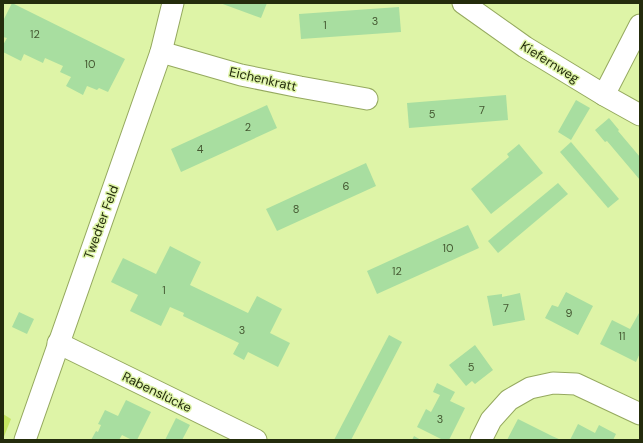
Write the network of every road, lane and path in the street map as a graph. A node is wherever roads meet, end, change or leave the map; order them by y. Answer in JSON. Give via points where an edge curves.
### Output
{"nodes":[{"id":1,"x":174,"y":3,"type":"edge"},
{"id":2,"x":463,"y":3,"type":"edge"},
{"id":3,"x":640,"y":25,"type":"edge"},
{"id":4,"x":161,"y":52,"type":"junction"},
{"id":5,"x":604,"y":95,"type":"junction"},
{"id":6,"x":367,"y":99,"type":"dead end"},
{"id":7,"x":640,"y":115,"type":"edge"},
{"id":8,"x":58,"y":344,"type":"junction"},
{"id":9,"x":640,"y":414,"type":"edge"},
{"id":10,"x":24,"y":440,"type":"edge"},
{"id":11,"x":256,"y":440,"type":"edge"},
{"id":12,"x":481,"y":440,"type":"edge"}],
"edges":[{"from":1,"to":4,"type":"street","name":"Twedter Feld"},
{"from":2,"to":5,"type":"street","name":"Kiefernweg","via":[[525,47]]},
{"from":3,"to":5,"type":"street"},
{"from":4,"to":6,"type":"street","name":"Eichenkratt","via":[[240,75]]},
{"from":4,"to":8,"type":"street","name":"Twedter Feld"},
{"from":5,"to":7,"type":"street","name":"Kiefernweg"},
{"from":8,"to":10,"type":"street","name":"Twedter Feld"},
{"from":8,"to":11,"type":"street","name":"Rabenslücke"},
{"from":9,"to":12,"type":"street","via":[[576,384],[553,383],[530,388],[509,400],[491,420]]}]}
